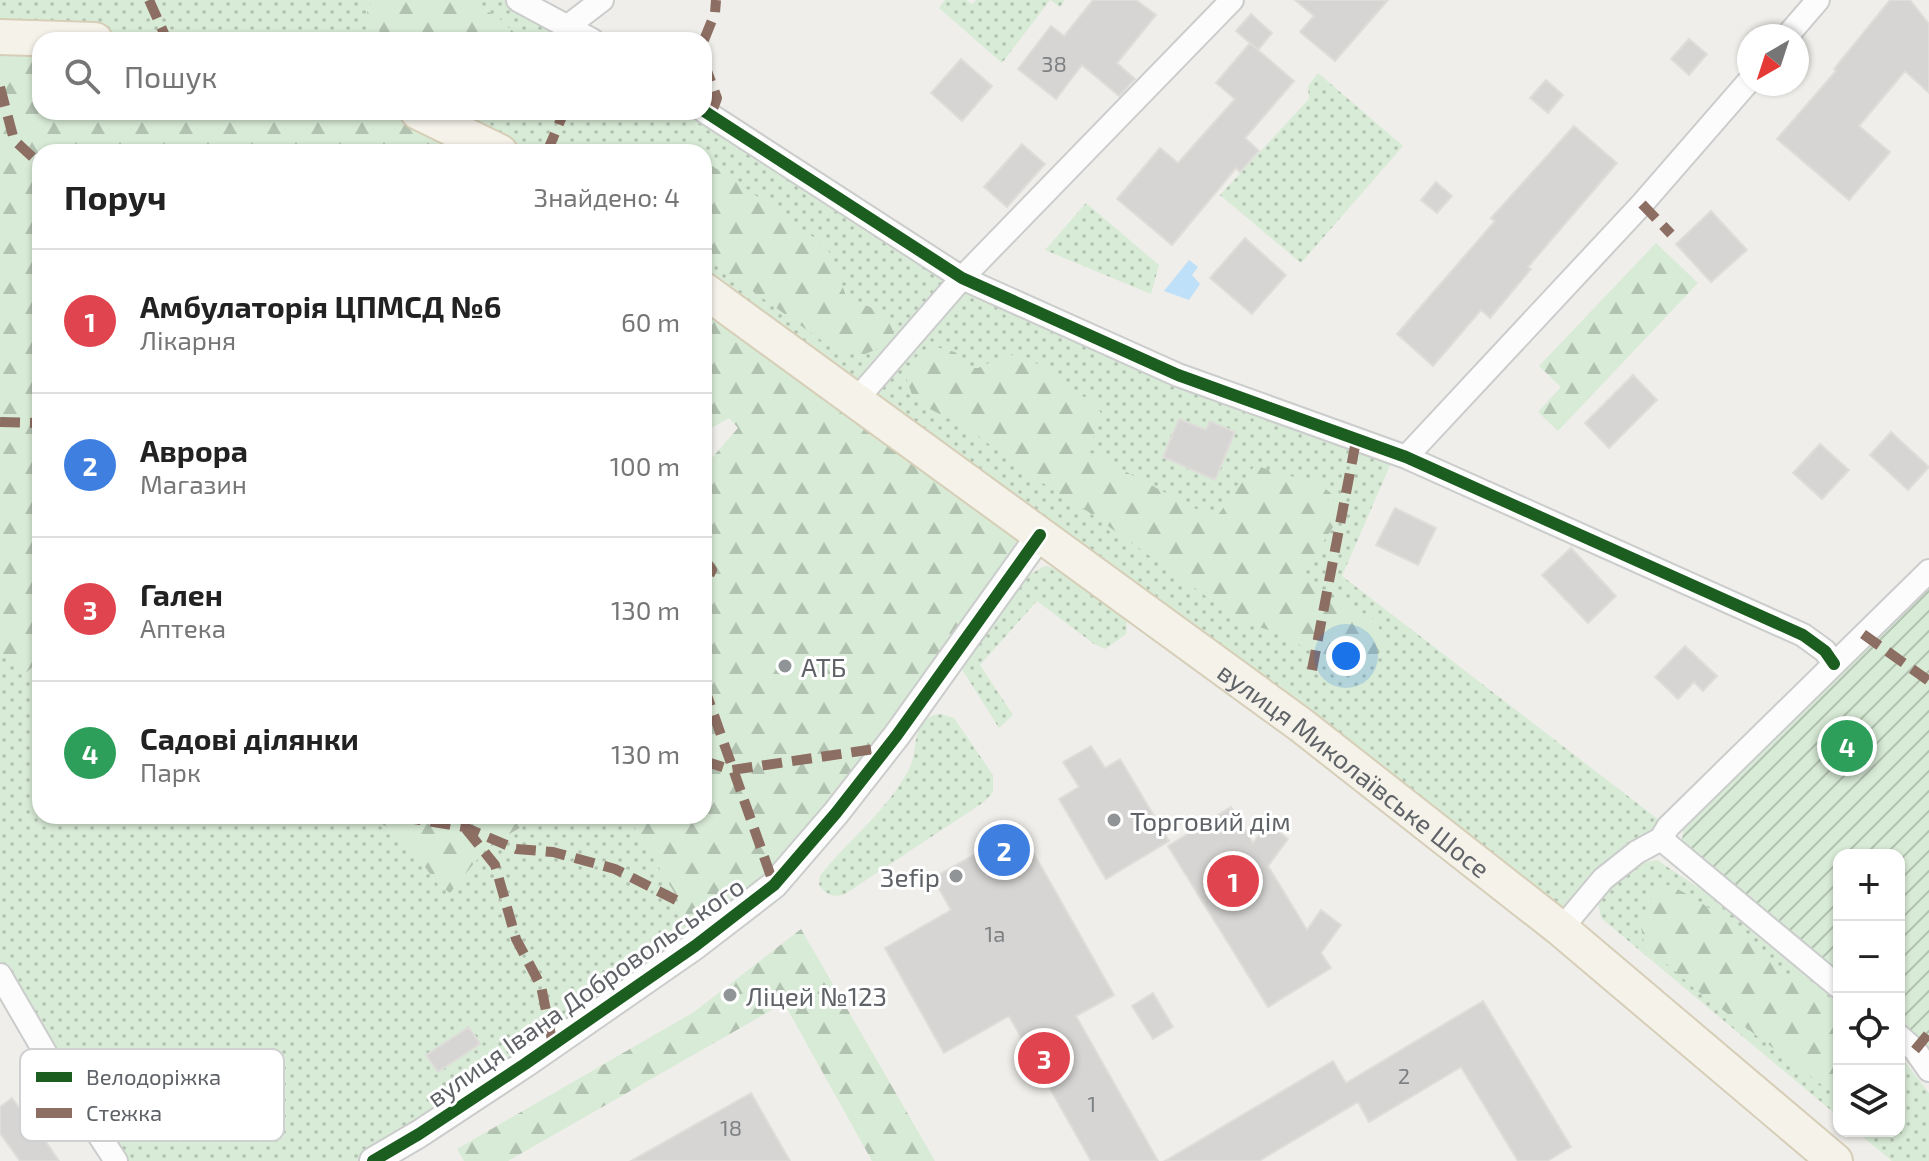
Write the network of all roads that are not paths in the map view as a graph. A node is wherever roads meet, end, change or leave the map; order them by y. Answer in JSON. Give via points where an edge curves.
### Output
{"nodes":[{"id":1,"x":518,"y":0,"type":"edge"},
{"id":2,"x":602,"y":0,"type":"edge"},
{"id":3,"x":1232,"y":0,"type":"edge"},
{"id":4,"x":1818,"y":0,"type":"edge"},
{"id":5,"x":1797,"y":24,"type":"edge"},
{"id":6,"x":568,"y":26,"type":"junction"},
{"id":7,"x":578,"y":32,"type":"edge"},
{"id":8,"x":0,"y":37,"type":"edge"},
{"id":9,"x":32,"y":38,"type":"edge"},
{"id":10,"x":1737,"y":95,"type":"edge"},
{"id":11,"x":712,"y":116,"type":"edge"},
{"id":12,"x":434,"y":120,"type":"edge"},
{"id":13,"x":484,"y":144,"type":"edge"},
{"id":14,"x":962,"y":278,"type":"junction"},
{"id":15,"x":712,"y":296,"type":"edge"},
{"id":16,"x":857,"y":399,"type":"junction"},
{"id":17,"x":1406,"y":457,"type":"junction"},
{"id":18,"x":1040,"y":535,"type":"junction"},
{"id":19,"x":1929,"y":571,"type":"edge"},
{"id":20,"x":1834,"y":664,"type":"junction"},
{"id":21,"x":1661,"y":839,"type":"junction"},
{"id":22,"x":1561,"y":929,"type":"junction"},
{"id":23,"x":0,"y":975,"type":"edge"},
{"id":24,"x":1833,"y":982,"type":"edge"},
{"id":25,"x":1905,"y":1041,"type":"edge"},
{"id":26,"x":43,"y":1049,"type":"edge"},
{"id":27,"x":1929,"y":1070,"type":"edge"},
{"id":28,"x":103,"y":1141,"type":"edge"},
{"id":29,"x":116,"y":1161,"type":"edge"},
{"id":30,"x":373,"y":1161,"type":"edge"},
{"id":31,"x":1835,"y":1161,"type":"edge"}],
"edges":[{"from":1,"to":6,"type":"street"},
{"from":2,"to":6,"type":"street"},
{"from":3,"to":14,"type":"street"},
{"from":4,"to":5,"type":"street"},
{"from":6,"to":7,"type":"street"},
{"from":8,"to":9,"type":"main road"},
{"from":10,"to":17,"type":"street"},
{"from":11,"to":14,"type":"street"},
{"from":12,"to":13,"type":"main road"},
{"from":14,"to":16,"type":"street"},
{"from":14,"to":17,"type":"street","via":[[1178,375]]},
{"from":15,"to":16,"type":"main road","name":"вулиця Миколаївське Шосе"},
{"from":16,"to":18,"type":"main road","name":"вулиця Миколаївське Шосе"},
{"from":17,"to":20,"type":"street","via":[[1803,635]]},
{"from":18,"to":22,"type":"main road","name":"вулиця Миколаївське Шосе","via":[[1301,725]]},
{"from":18,"to":30,"type":"street","name":"вулиця Івана Добровольського","via":[[897,735],[774,885],[543,1051]]},
{"from":19,"to":20,"type":"street"},
{"from":20,"to":21,"type":"street"},
{"from":21,"to":22,"type":"street","via":[[1603,879]]},
{"from":21,"to":24,"type":"street"},
{"from":22,"to":31,"type":"main road","name":"вулиця Миколаївське Шосе"},
{"from":23,"to":26,"type":"street"},
{"from":25,"to":27,"type":"street"},
{"from":28,"to":29,"type":"street"}]}
